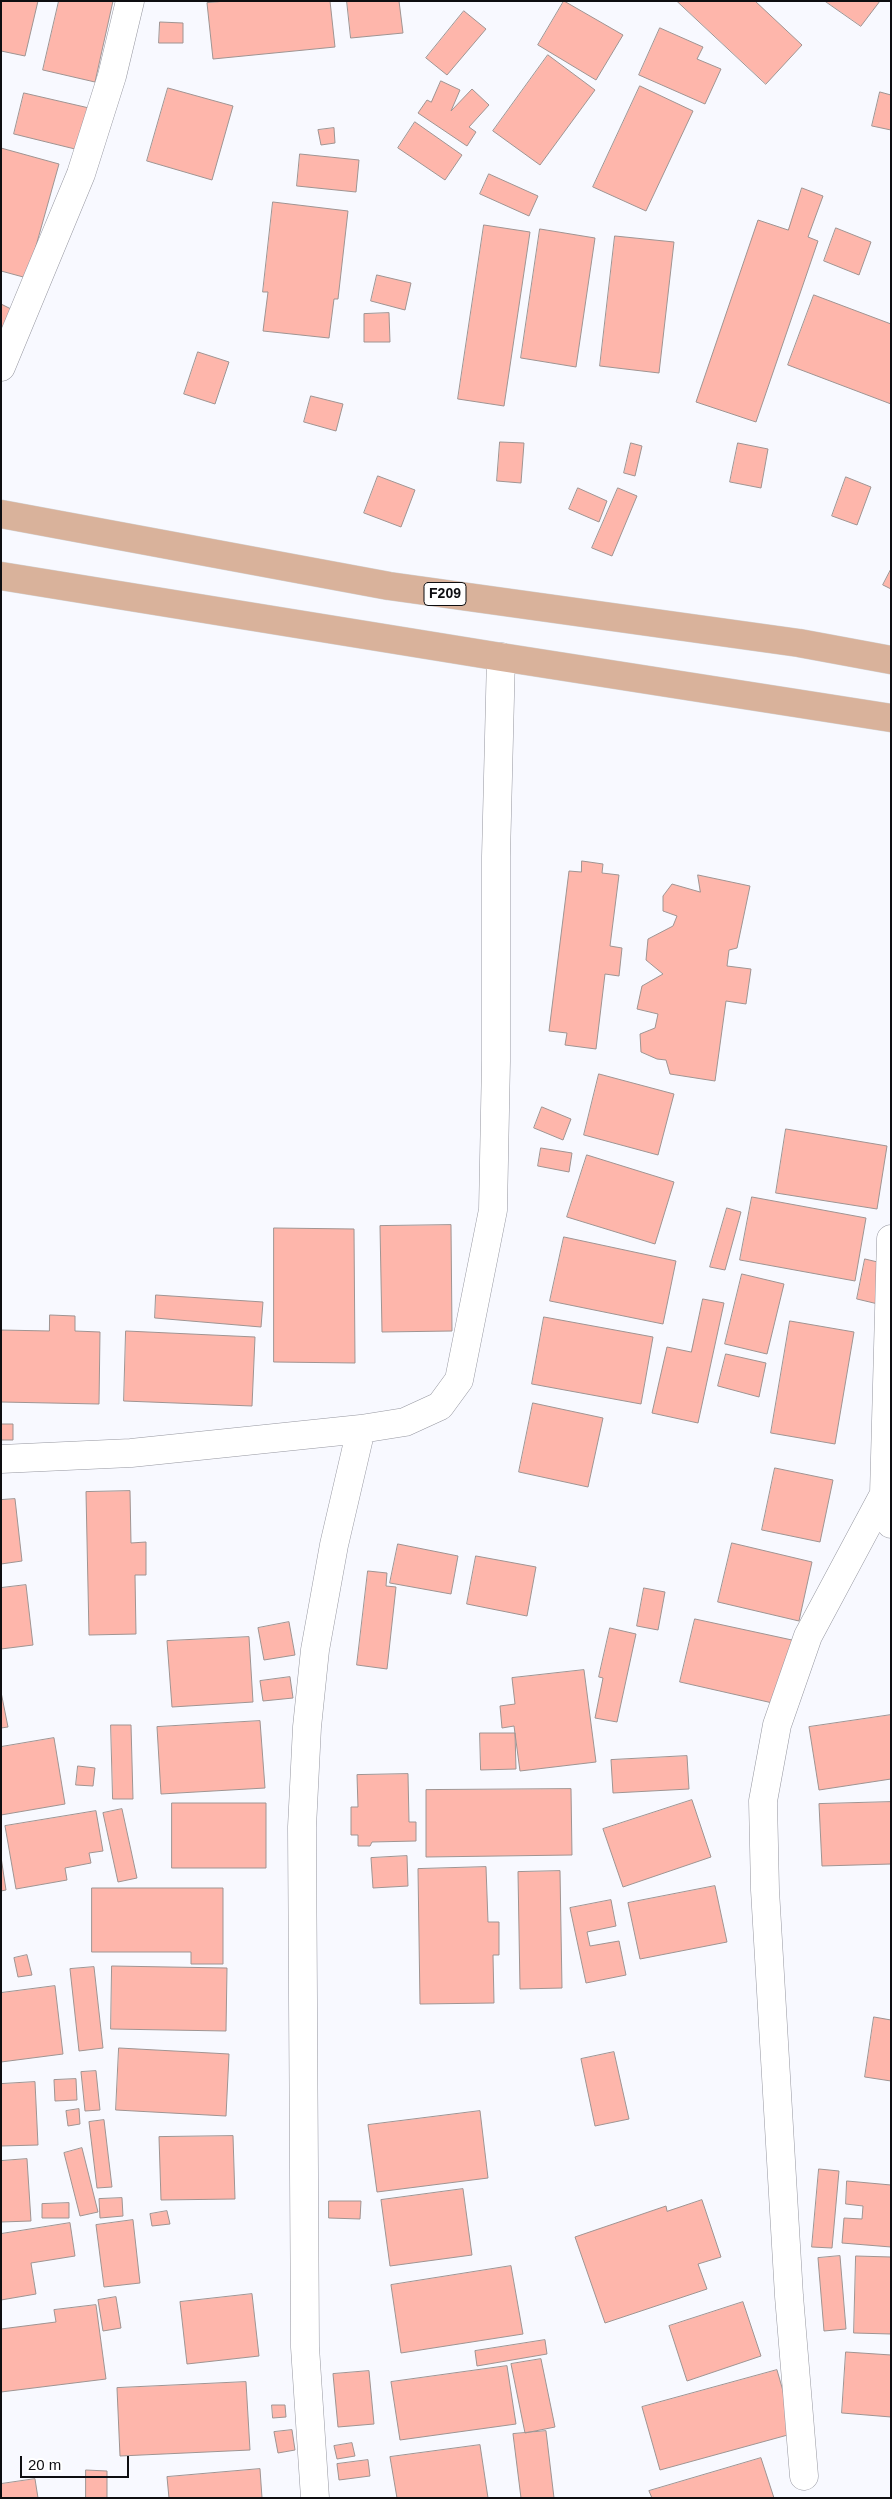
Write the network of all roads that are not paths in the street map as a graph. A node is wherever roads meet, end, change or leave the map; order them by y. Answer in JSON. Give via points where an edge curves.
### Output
{"nodes":[{"id":1,"x":130,"y":1,"type":"edge"},
{"id":2,"x":1,"y":367,"type":"edge"},
{"id":3,"x":1,"y":514,"type":"edge"},
{"id":4,"x":1,"y":576,"type":"edge"},
{"id":5,"x":501,"y":657,"type":"junction"},
{"id":6,"x":891,"y":660,"type":"edge"},
{"id":7,"x":891,"y":718,"type":"edge"},
{"id":8,"x":891,"y":1239,"type":"edge"},
{"id":9,"x":361,"y":1430,"type":"junction"},
{"id":10,"x":1,"y":1459,"type":"edge"},
{"id":11,"x":884,"y":1494,"type":"junction"},
{"id":12,"x":891,"y":1524,"type":"edge"},
{"id":13,"x":804,"y":2476,"type":"dead end"},
{"id":14,"x":315,"y":2498,"type":"edge"}],
"edges":[{"from":1,"to":2,"type":"street","via":[[112,76],[81,174]]},
{"from":3,"to":6,"type":"main road","number":"F209","via":[[389,586],[799,643]]},
{"from":4,"to":5,"type":"main road"},
{"from":5,"to":7,"type":"main road"},
{"from":5,"to":9,"type":"street","via":[[493,1210],[459,1380],[440,1406],[405,1422]]},
{"from":8,"to":11,"type":"street"},
{"from":9,"to":10,"type":"street","via":[[131,1453]]},
{"from":9,"to":14,"type":"street","via":[[334,1545],[315,1650],[302,1827],[305,2347]]},
{"from":11,"to":12,"type":"street"},
{"from":11,"to":13,"type":"street","via":[[808,1636],[777,1725],[763,1801],[765,1890],[788,2286]]}]}
